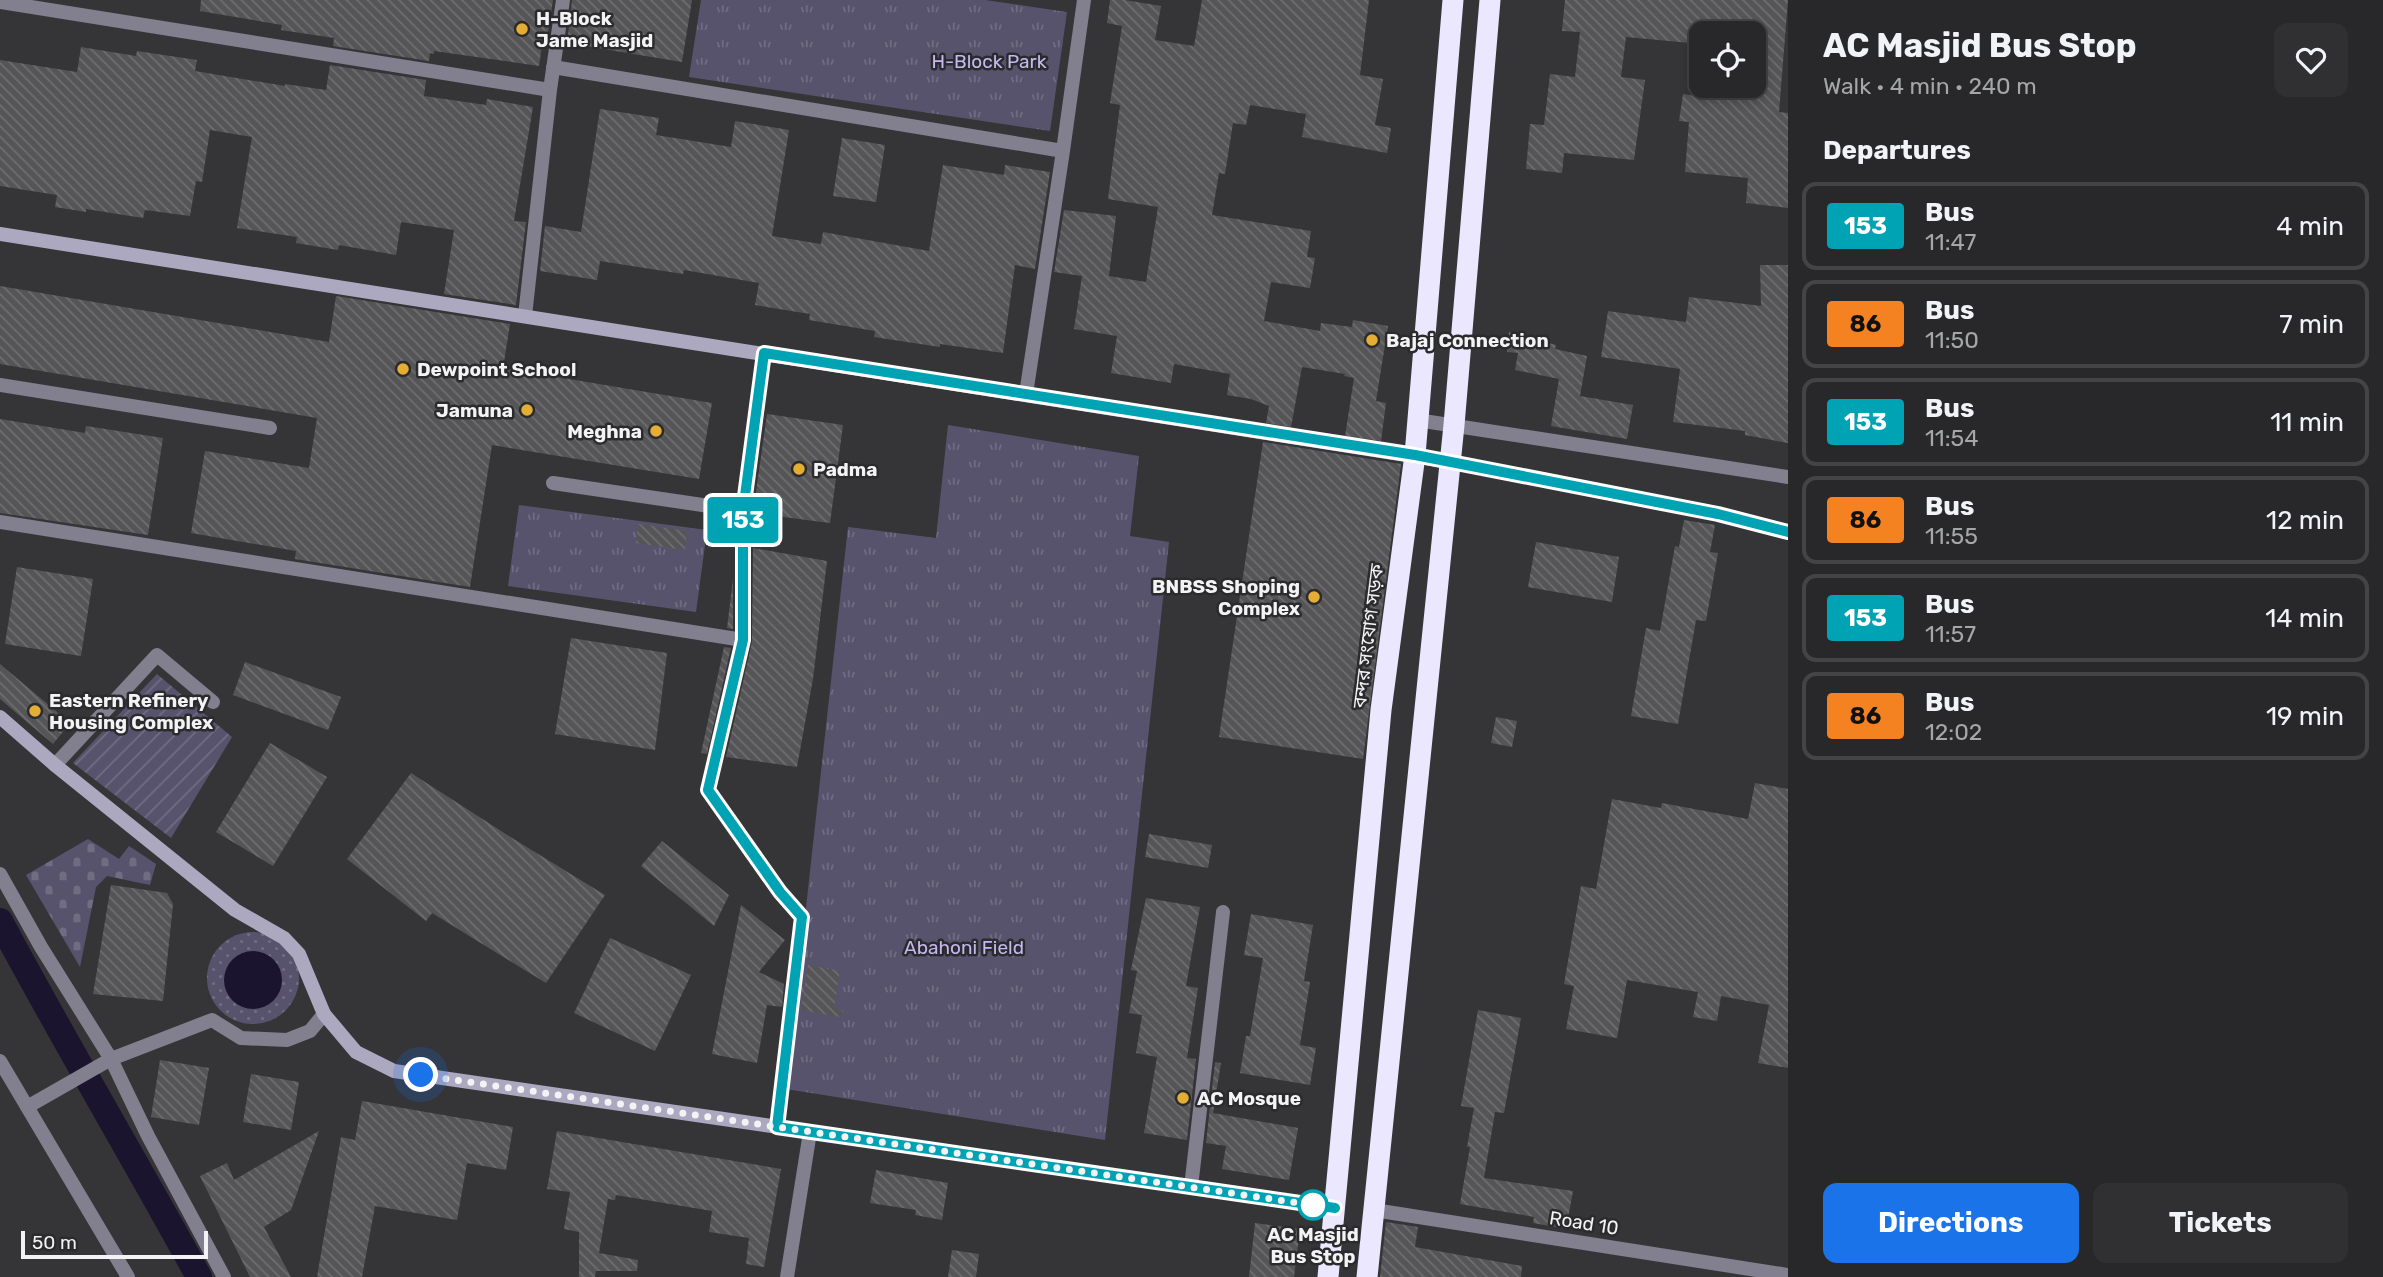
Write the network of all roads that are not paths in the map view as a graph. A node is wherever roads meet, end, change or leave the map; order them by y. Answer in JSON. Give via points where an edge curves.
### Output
{"nodes":[{"id":1,"x":563,"y":0,"type":"edge"},
{"id":2,"x":1084,"y":0,"type":"edge"},
{"id":3,"x":1453,"y":0,"type":"edge"},
{"id":4,"x":1490,"y":0,"type":"edge"},
{"id":5,"x":0,"y":2,"type":"edge"},
{"id":6,"x":553,"y":67,"type":"junction"},
{"id":7,"x":550,"y":90,"type":"junction"},
{"id":8,"x":1063,"y":150,"type":"junction"},
{"id":9,"x":0,"y":234,"type":"edge"},
{"id":10,"x":525,"y":316,"type":"junction"},
{"id":11,"x":764,"y":353,"type":"junction"},
{"id":12,"x":0,"y":385,"type":"edge"},
{"id":13,"x":1026,"y":394,"type":"junction"},
{"id":14,"x":1417,"y":420,"type":"junction"},
{"id":15,"x":1454,"y":425,"type":"junction"},
{"id":16,"x":270,"y":428,"type":"dead end"},
{"id":17,"x":1415,"y":455,"type":"junction"},
{"id":18,"x":1451,"y":462,"type":"junction"},
{"id":19,"x":1788,"y":477,"type":"edge"},
{"id":20,"x":553,"y":483,"type":"dead end"},
{"id":21,"x":743,"y":511,"type":"junction"},
{"id":22,"x":0,"y":522,"type":"edge"},
{"id":23,"x":1788,"y":532,"type":"edge"},
{"id":24,"x":743,"y":640,"type":"junction"},
{"id":25,"x":213,"y":702,"type":"dead end"},
{"id":26,"x":0,"y":717,"type":"edge"},
{"id":27,"x":55,"y":765,"type":"junction"},
{"id":28,"x":0,"y":874,"type":"edge"},
{"id":29,"x":1223,"y":912,"type":"dead end"},
{"id":30,"x":324,"y":1014,"type":"junction"},
{"id":31,"x":111,"y":1059,"type":"junction"},
{"id":32,"x":0,"y":1061,"type":"edge"},
{"id":33,"x":27,"y":1107,"type":"junction"},
{"id":34,"x":777,"y":1127,"type":"junction"},
{"id":35,"x":810,"y":1132,"type":"junction"},
{"id":36,"x":1191,"y":1188,"type":"junction"},
{"id":37,"x":1335,"y":1208,"type":"junction"},
{"id":38,"x":1374,"y":1210,"type":"junction"},
{"id":39,"x":1788,"y":1275,"type":"edge"},
{"id":40,"x":128,"y":1277,"type":"edge"},
{"id":41,"x":223,"y":1277,"type":"edge"},
{"id":42,"x":787,"y":1277,"type":"edge"},
{"id":43,"x":1328,"y":1277,"type":"edge"},
{"id":44,"x":1367,"y":1277,"type":"edge"}],
"edges":[{"from":1,"to":6,"type":"street"},
{"from":2,"to":8,"type":"street"},
{"from":3,"to":14,"type":"highway","name":"বন্দর সংযোগ সড়ক"},
{"from":4,"to":15,"type":"highway"},
{"from":5,"to":7,"type":"street"},
{"from":6,"to":7,"type":"street"},
{"from":6,"to":8,"type":"street"},
{"from":7,"to":10,"type":"street"},
{"from":8,"to":13,"type":"street"},
{"from":9,"to":10,"type":"street"},
{"from":10,"to":11,"type":"street"},
{"from":11,"to":13,"type":"street"},
{"from":11,"to":21,"type":"street"},
{"from":12,"to":16,"type":"street"},
{"from":13,"to":17,"type":"street"},
{"from":14,"to":15,"type":"street"},
{"from":14,"to":17,"type":"highway","name":"বন্দর সংযোগ সড়ক"},
{"from":15,"to":18,"type":"highway"},
{"from":15,"to":19,"type":"street"},
{"from":17,"to":18,"type":"street"},
{"from":17,"to":37,"type":"highway","name":"বন্দর সংযোগ সড়ক","via":[[1381,710]]},
{"from":18,"to":23,"type":"street"},
{"from":18,"to":38,"type":"highway"},
{"from":20,"to":21,"type":"street"},
{"from":21,"to":24,"type":"street"},
{"from":22,"to":24,"type":"street"},
{"from":24,"to":34,"type":"street","via":[[708,790],[802,917]]},
{"from":25,"to":27,"type":"street","via":[[157,655]]},
{"from":26,"to":27,"type":"street"},
{"from":27,"to":30,"type":"street","via":[[235,910],[284,938],[299,954]]},
{"from":28,"to":31,"type":"street"},
{"from":29,"to":36,"type":"street"},
{"from":30,"to":31,"type":"street","via":[[310,1031],[287,1040],[241,1038],[212,1020]]},
{"from":30,"to":34,"type":"street","via":[[356,1052],[394,1071]]},
{"from":31,"to":33,"type":"street"},
{"from":31,"to":41,"type":"street"},
{"from":32,"to":33,"type":"street"},
{"from":33,"to":40,"type":"street"},
{"from":34,"to":35,"type":"street"},
{"from":35,"to":36,"type":"street"},
{"from":35,"to":42,"type":"street"},
{"from":36,"to":37,"type":"street"},
{"from":37,"to":43,"type":"highway","name":"বন্দর সংযোগ সড়ক"},
{"from":38,"to":39,"type":"street","name":"Road 10"},
{"from":38,"to":44,"type":"highway"}]}
